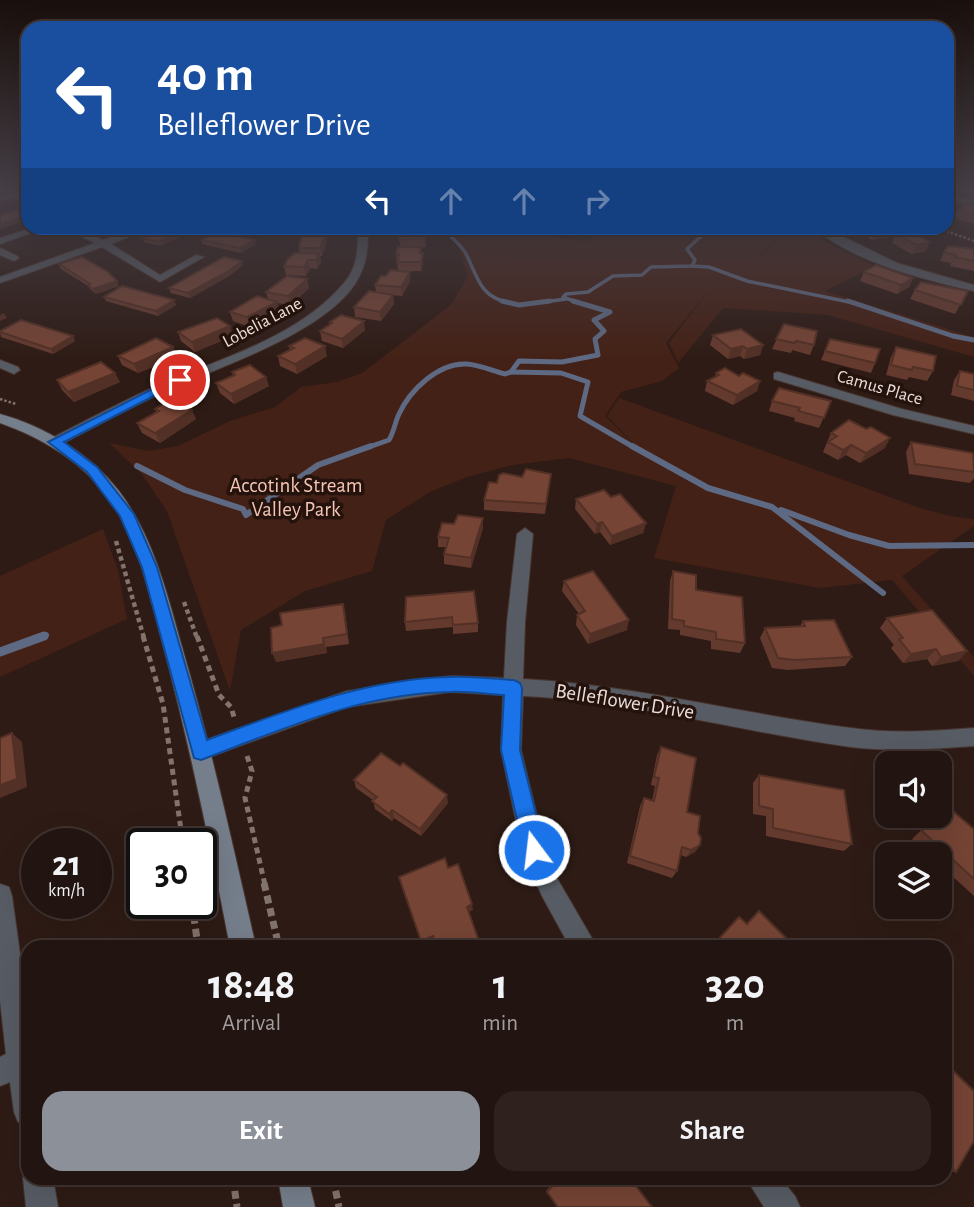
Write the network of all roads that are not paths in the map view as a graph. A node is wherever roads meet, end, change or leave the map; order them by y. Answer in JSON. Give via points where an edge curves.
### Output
{"nodes":[{"id":1,"x":94,"y":247,"type":"edge"},
{"id":2,"x":109,"y":247,"type":"edge"},
{"id":3,"x":365,"y":247,"type":"edge"},
{"id":4,"x":851,"y":247,"type":"edge"},
{"id":5,"x":0,"y":251,"type":"edge"},
{"id":6,"x":199,"y":257,"type":"dead end"},
{"id":7,"x":14,"y":258,"type":"dead end"},
{"id":8,"x":0,"y":280,"type":"edge"},
{"id":9,"x":974,"y":288,"type":"edge"},
{"id":10,"x":0,"y":365,"type":"edge"},
{"id":11,"x":14,"y":370,"type":"dead end"},
{"id":12,"x":778,"y":376,"type":"dead end"},
{"id":13,"x":0,"y":418,"type":"edge"},
{"id":14,"x":974,"y":430,"type":"edge"},
{"id":15,"x":55,"y":442,"type":"junction"},
{"id":16,"x":524,"y":534,"type":"dead end"},
{"id":17,"x":514,"y":688,"type":"junction"},
{"id":18,"x":974,"y":737,"type":"edge"},
{"id":19,"x":201,"y":751,"type":"junction"},
{"id":20,"x":0,"y":896,"type":"edge"},
{"id":21,"x":242,"y":940,"type":"edge"},
{"id":22,"x":580,"y":940,"type":"edge"},
{"id":23,"x":10,"y":1067,"type":"edge"},
{"id":24,"x":21,"y":1094,"type":"edge"},
{"id":25,"x":39,"y":1185,"type":"edge"},
{"id":26,"x":294,"y":1185,"type":"edge"},
{"id":27,"x":767,"y":1185,"type":"edge"},
{"id":28,"x":42,"y":1207,"type":"edge"},
{"id":29,"x":299,"y":1207,"type":"edge"},
{"id":30,"x":784,"y":1207,"type":"edge"}],
"edges":[{"from":1,"to":8,"type":"street"},
{"from":2,"to":6,"type":"street","via":[[160,279]]},
{"from":3,"to":15,"type":"street","name":"Lobelia Lane","via":[[342,290],[313,316],[268,342],[136,400]]},
{"from":4,"to":9,"type":"street","via":[[890,264]]},
{"from":5,"to":7,"type":"street"},
{"from":10,"to":11,"type":"street"},
{"from":12,"to":14,"type":"street","name":"Camus Place"},
{"from":13,"to":15,"type":"street"},
{"from":15,"to":19,"type":"street","via":[[92,470],[127,514],[150,567]]},
{"from":16,"to":17,"type":"street"},
{"from":17,"to":18,"type":"street","name":"Belleflower Drive","via":[[573,690],[853,738],[919,741]]},
{"from":17,"to":19,"type":"street","name":"Belleflower Drive","via":[[450,684],[347,699]]},
{"from":17,"to":22,"type":"street","via":[[511,750],[534,850]]},
{"from":19,"to":21,"type":"street"},
{"from":20,"to":23,"type":"street"},
{"from":23,"to":24,"type":"street"},
{"from":25,"to":28,"type":"street"},
{"from":26,"to":29,"type":"street"},
{"from":27,"to":30,"type":"street"}]}
